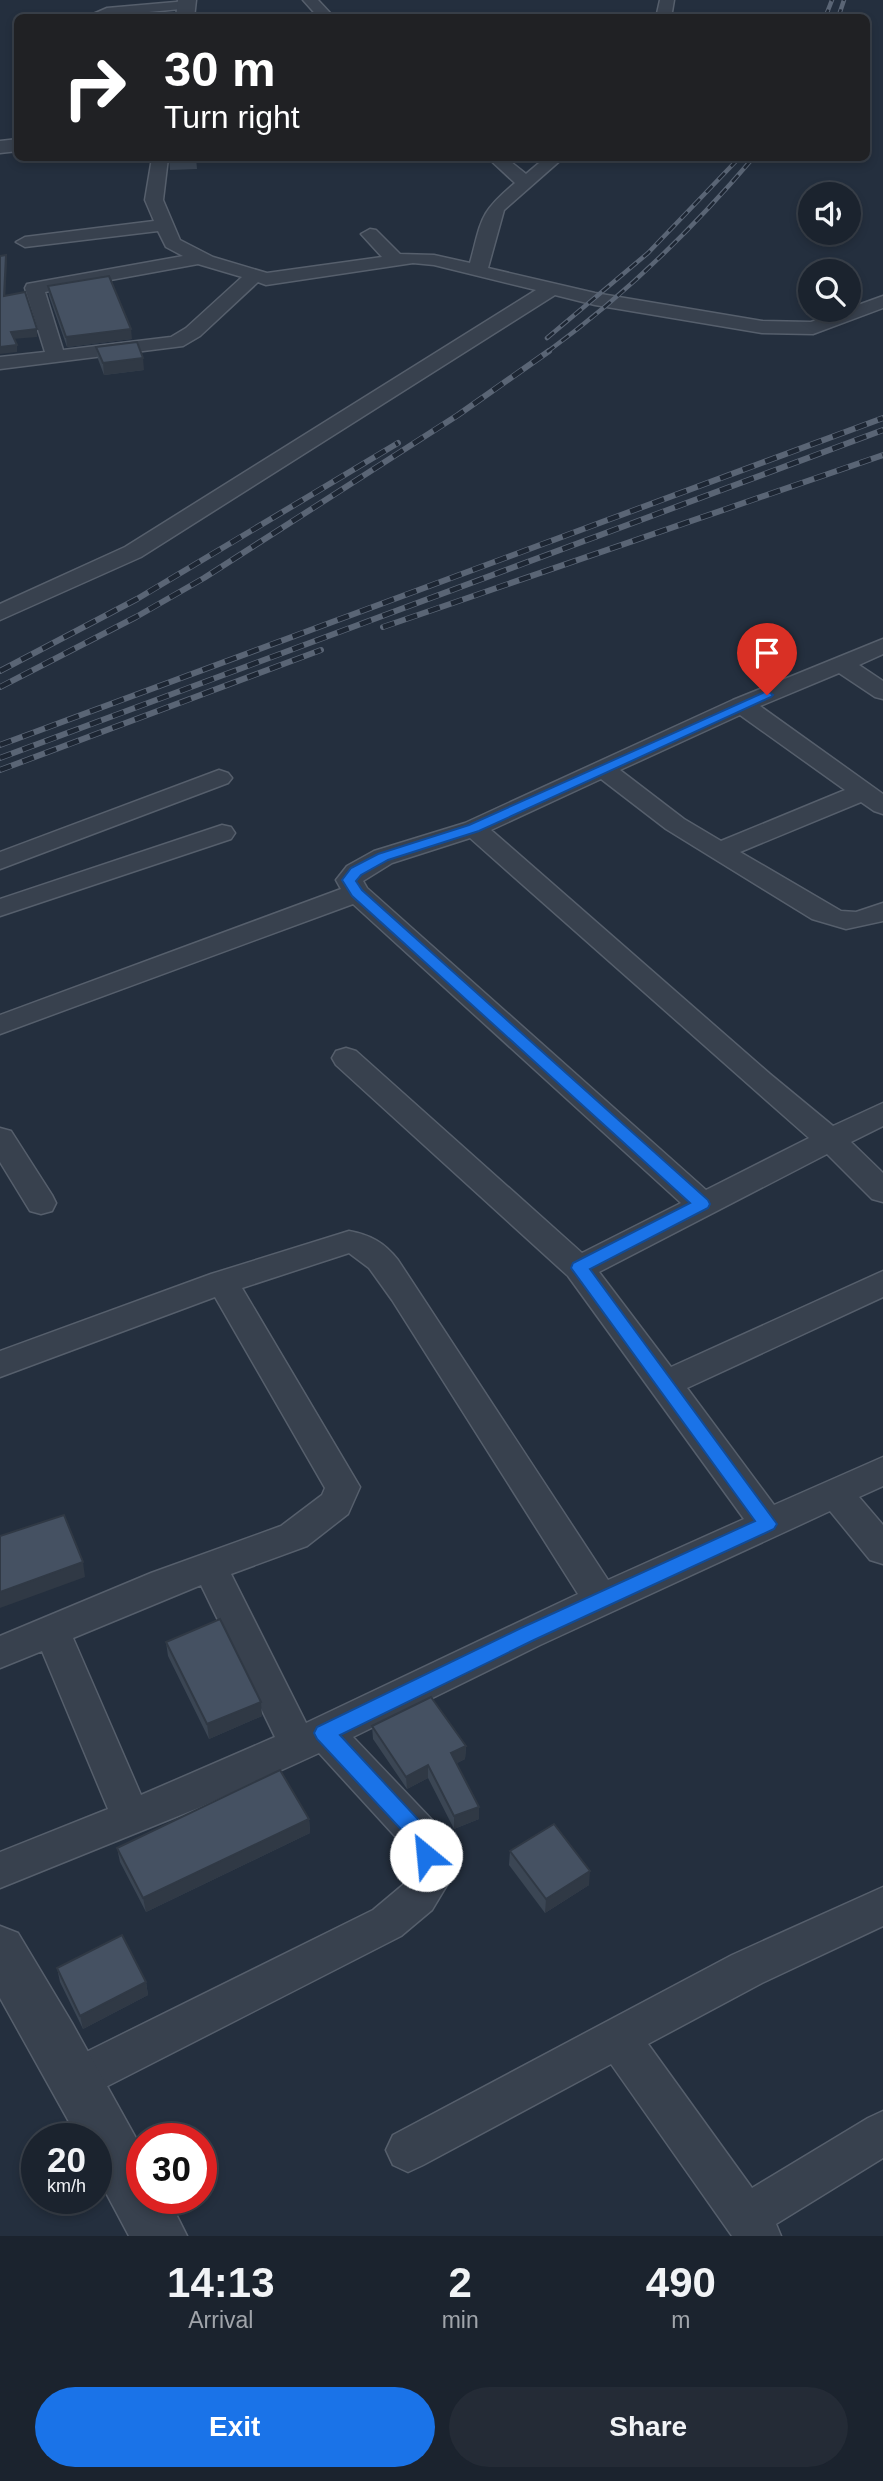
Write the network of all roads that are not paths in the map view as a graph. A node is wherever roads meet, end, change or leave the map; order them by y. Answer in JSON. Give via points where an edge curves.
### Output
{"nodes":[{"id":1,"x":310,"y":0,"type":"edge"},
{"id":2,"x":186,"y":8,"type":"edge"},
{"id":3,"x":102,"y":14,"type":"edge"},
{"id":4,"x":324,"y":14,"type":"edge"},
{"id":5,"x":160,"y":161,"type":"edge"},
{"id":6,"x":500,"y":161,"type":"edge"},
{"id":7,"x":552,"y":161,"type":"edge"},
{"id":8,"x":526,"y":183,"type":"junction"},
{"id":9,"x":164,"y":225,"type":"junction"},
{"id":10,"x":370,"y":234,"type":"dead end"},
{"id":11,"x":25,"y":242,"type":"dead end"},
{"id":12,"x":200,"y":258,"type":"junction"},
{"id":13,"x":395,"y":260,"type":"junction"},
{"id":14,"x":478,"y":271,"type":"junction"},
{"id":15,"x":254,"y":276,"type":"junction"},
{"id":16,"x":551,"y":289,"type":"junction"},
{"id":17,"x":883,"y":302,"type":"edge"},
{"id":18,"x":55,"y":357,"type":"junction"},
{"id":19,"x":0,"y":363,"type":"edge"},
{"id":20,"x":0,"y":614,"type":"edge"},
{"id":21,"x":883,"y":646,"type":"edge"},
{"id":22,"x":841,"y":663,"type":"junction"},
{"id":23,"x":883,"y":692,"type":"edge"},
{"id":24,"x":742,"y":705,"type":"junction"},
{"id":25,"x":603,"y":769,"type":"junction"},
{"id":26,"x":219,"y":778,"type":"dead end"},
{"id":27,"x":873,"y":799,"type":"edge"},
{"id":28,"x":474,"y":828,"type":"junction"},
{"id":29,"x":222,"y":833,"type":"dead end"},
{"id":30,"x":719,"y":852,"type":"junction"},
{"id":31,"x":0,"y":861,"type":"edge"},
{"id":32,"x":357,"y":893,"type":"junction"},
{"id":33,"x":0,"y":908,"type":"edge"},
{"id":34,"x":883,"y":911,"type":"edge"},
{"id":35,"x":0,"y":1025,"type":"edge"},
{"id":36,"x":346,"y":1058,"type":"dead end"},
{"id":37,"x":883,"y":1113,"type":"edge"},
{"id":38,"x":0,"y":1138,"type":"edge"},
{"id":39,"x":830,"y":1139,"type":"junction"},
{"id":40,"x":883,"y":1191,"type":"edge"},
{"id":41,"x":41,"y":1203,"type":"dead end"},
{"id":42,"x":702,"y":1204,"type":"junction"},
{"id":43,"x":579,"y":1268,"type":"junction"},
{"id":44,"x":222,"y":1282,"type":"junction"},
{"id":45,"x":883,"y":1283,"type":"edge"},
{"id":46,"x":0,"y":1364,"type":"edge"},
{"id":47,"x":665,"y":1384,"type":"junction"},
{"id":48,"x":883,"y":1471,"type":"edge"},
{"id":49,"x":835,"y":1493,"type":"junction"},
{"id":50,"x":768,"y":1524,"type":"junction"},
{"id":51,"x":883,"y":1550,"type":"edge"},
{"id":52,"x":210,"y":1567,"type":"junction"},
{"id":53,"x":602,"y":1601,"type":"junction"},
{"id":54,"x":52,"y":1631,"type":"junction"},
{"id":55,"x":0,"y":1652,"type":"edge"},
{"id":56,"x":311,"y":1739,"type":"junction"},
{"id":57,"x":131,"y":1817,"type":"junction"},
{"id":58,"x":0,"y":1870,"type":"edge"},
{"id":59,"x":883,"y":1906,"type":"edge"},
{"id":60,"x":0,"y":1950,"type":"edge"},
{"id":61,"x":618,"y":2038,"type":"junction"},
{"id":62,"x":75,"y":2080,"type":"junction"},
{"id":63,"x":883,"y":2133,"type":"edge"},
{"id":64,"x":408,"y":2150,"type":"dead end"},
{"id":65,"x":752,"y":2227,"type":"edge"},
{"id":66,"x":159,"y":2236,"type":"edge"}],
"edges":[{"from":1,"to":4,"type":"street"},
{"from":2,"to":3,"type":"street"},
{"from":5,"to":9,"type":"street","via":[[154,200]]},
{"from":6,"to":8,"type":"street"},
{"from":7,"to":8,"type":"street"},
{"from":8,"to":14,"type":"street","via":[[491,217]]},
{"from":9,"to":11,"type":"street"},
{"from":9,"to":12,"type":"street","via":[[172,243]]},
{"from":10,"to":13,"type":"street"},
{"from":12,"to":15,"type":"street"},
{"from":12,"to":18,"type":"street","via":[[34,288]]},
{"from":13,"to":14,"type":"street","via":[[434,260]]},
{"from":13,"to":15,"type":"street","via":[[266,279]]},
{"from":14,"to":16,"type":"street"},
{"from":15,"to":18,"type":"street","via":[[176,342]]},
{"from":16,"to":17,"type":"street","via":[[762,327],[813,328]]},
{"from":16,"to":20,"type":"street","via":[[133,552]]},
{"from":18,"to":19,"type":"street"},
{"from":21,"to":22,"type":"street"},
{"from":22,"to":23,"type":"street"},
{"from":22,"to":24,"type":"street"},
{"from":24,"to":25,"type":"street"},
{"from":24,"to":27,"type":"street"},
{"from":25,"to":28,"type":"street"},
{"from":25,"to":30,"type":"street"},
{"from":26,"to":31,"type":"street"},
{"from":27,"to":30,"type":"street"},
{"from":28,"to":32,"type":"street","via":[[383,857],[349,880]]},
{"from":28,"to":39,"type":"street"},
{"from":29,"to":33,"type":"street"},
{"from":30,"to":34,"type":"street","via":[[837,920],[852,923]]},
{"from":32,"to":35,"type":"street"},
{"from":32,"to":42,"type":"street"},
{"from":36,"to":43,"type":"street"},
{"from":37,"to":39,"type":"street"},
{"from":38,"to":41,"type":"street"},
{"from":39,"to":40,"type":"street"},
{"from":39,"to":42,"type":"street"},
{"from":42,"to":43,"type":"street"},
{"from":43,"to":47,"type":"street"},
{"from":44,"to":46,"type":"street"},
{"from":44,"to":52,"type":"street","via":[[343,1487],[336,1504],[294,1536]]},
{"from":44,"to":53,"type":"street","via":[[349,1242],[372,1249]]},
{"from":45,"to":47,"type":"street"},
{"from":47,"to":50,"type":"street"},
{"from":48,"to":49,"type":"street"},
{"from":49,"to":50,"type":"street"},
{"from":49,"to":51,"type":"street"},
{"from":50,"to":53,"type":"street"},
{"from":52,"to":54,"type":"street"},
{"from":52,"to":56,"type":"street"},
{"from":53,"to":56,"type":"street"},
{"from":54,"to":55,"type":"street"},
{"from":54,"to":57,"type":"street"},
{"from":56,"to":57,"type":"street"},
{"from":56,"to":62,"type":"street","via":[[420,1835],[432,1875],[418,1897],[387,1923]]},
{"from":57,"to":58,"type":"street"},
{"from":59,"to":61,"type":"street","via":[[747,1969]]},
{"from":60,"to":62,"type":"street"},
{"from":61,"to":64,"type":"street"},
{"from":61,"to":65,"type":"street"},
{"from":62,"to":66,"type":"street"},
{"from":63,"to":65,"type":"street"}]}
